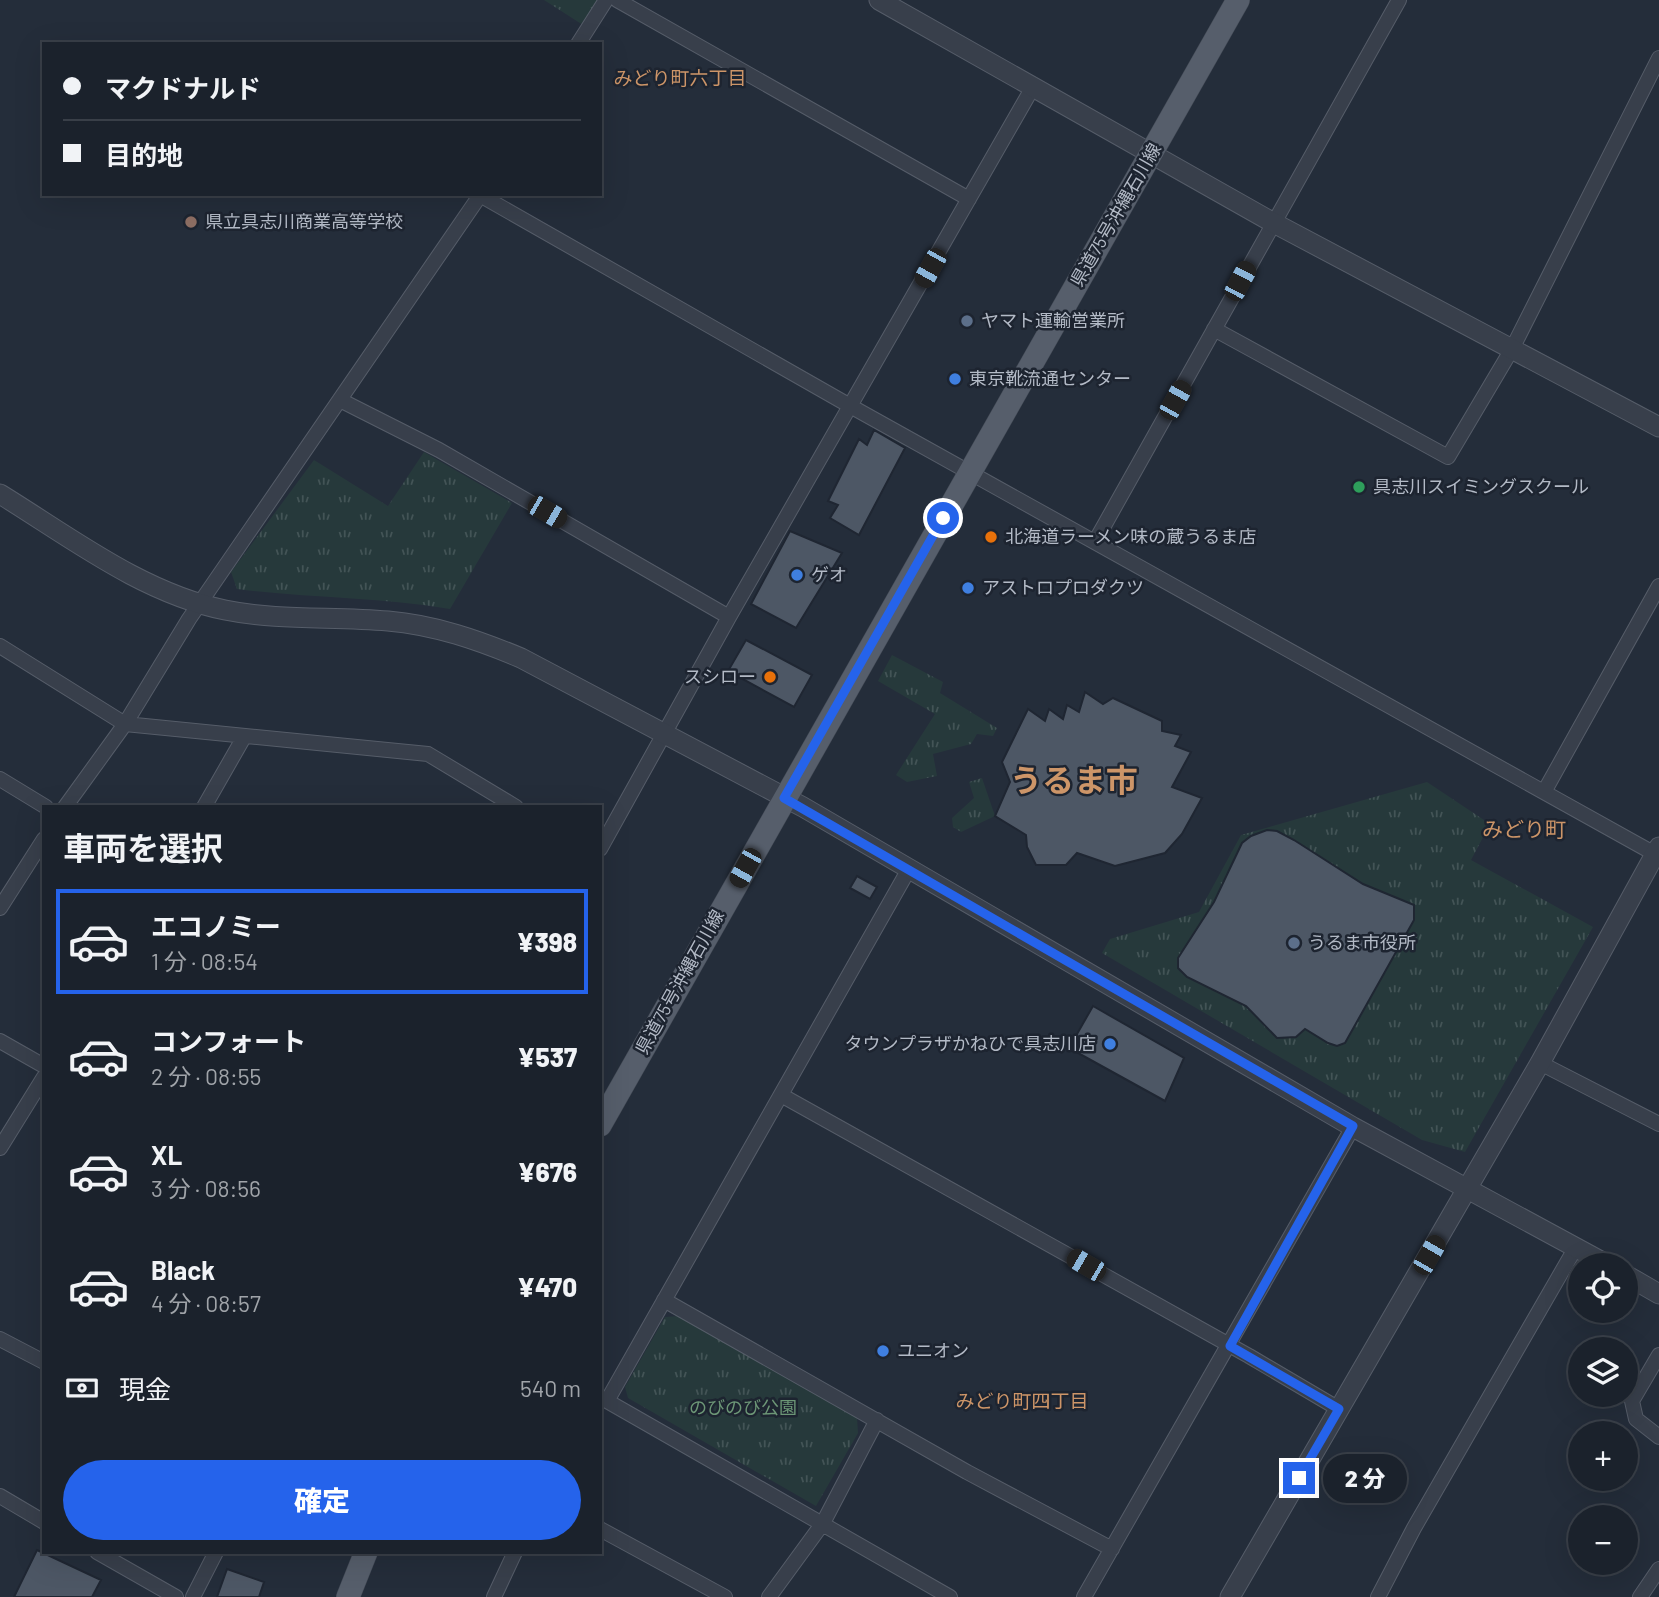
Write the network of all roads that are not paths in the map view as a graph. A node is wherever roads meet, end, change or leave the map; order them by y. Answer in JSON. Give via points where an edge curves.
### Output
{"nodes":[{"id":1,"x":606,"y":0,"type":"edge"},
{"id":2,"x":617,"y":0,"type":"edge"},
{"id":3,"x":879,"y":0,"type":"edge"},
{"id":4,"x":1238,"y":0,"type":"edge"},
{"id":5,"x":1399,"y":0,"type":"edge"},
{"id":6,"x":579,"y":42,"type":"edge"},
{"id":7,"x":1659,"y":58,"type":"edge"},
{"id":8,"x":1033,"y":87,"type":"junction"},
{"id":9,"x":1151,"y":154,"type":"junction"},
{"id":10,"x":479,"y":196,"type":"edge"},
{"id":11,"x":482,"y":196,"type":"edge"},
{"id":12,"x":969,"y":199,"type":"junction"},
{"id":13,"x":1272,"y":222,"type":"junction"},
{"id":14,"x":1214,"y":329,"type":"junction"},
{"id":15,"x":1512,"y":349,"type":"junction"},
{"id":16,"x":342,"y":401,"type":"junction"},
{"id":17,"x":852,"y":407,"type":"junction"},
{"id":18,"x":1659,"y":427,"type":"edge"},
{"id":19,"x":969,"y":471,"type":"junction"},
{"id":20,"x":0,"y":494,"type":"edge"},
{"id":21,"x":1096,"y":540,"type":"junction"},
{"id":22,"x":1659,"y":586,"type":"edge"},
{"id":23,"x":201,"y":603,"type":"junction"},
{"id":24,"x":729,"y":617,"type":"junction"},
{"id":25,"x":0,"y":646,"type":"edge"},
{"id":26,"x":125,"y":724,"type":"junction"},
{"id":27,"x":664,"y":734,"type":"junction"},
{"id":28,"x":244,"y":737,"type":"junction"},
{"id":29,"x":0,"y":779,"type":"edge"},
{"id":30,"x":1544,"y":792,"type":"junction"},
{"id":31,"x":784,"y":798,"type":"junction"},
{"id":32,"x":43,"y":805,"type":"edge"},
{"id":33,"x":66,"y":805,"type":"edge"},
{"id":34,"x":205,"y":805,"type":"edge"},
{"id":35,"x":513,"y":805,"type":"edge"},
{"id":36,"x":42,"y":842,"type":"edge"},
{"id":37,"x":602,"y":845,"type":"edge"},
{"id":38,"x":1657,"y":850,"type":"edge"},
{"id":39,"x":909,"y":869,"type":"junction"},
{"id":40,"x":0,"y":908,"type":"edge"},
{"id":41,"x":0,"y":1041,"type":"edge"},
{"id":42,"x":1541,"y":1063,"type":"junction"},
{"id":43,"x":42,"y":1065,"type":"edge"},
{"id":44,"x":42,"y":1080,"type":"edge"},
{"id":45,"x":781,"y":1095,"type":"junction"},
{"id":46,"x":602,"y":1121,"type":"edge"},
{"id":47,"x":1659,"y":1124,"type":"edge"},
{"id":48,"x":1353,"y":1126,"type":"junction"},
{"id":49,"x":0,"y":1149,"type":"edge"},
{"id":50,"x":1467,"y":1189,"type":"junction"},
{"id":51,"x":1576,"y":1247,"type":"junction"},
{"id":52,"x":1587,"y":1253,"type":"edge"},
{"id":53,"x":1638,"y":1282,"type":"edge"},
{"id":54,"x":1659,"y":1294,"type":"edge"},
{"id":55,"x":664,"y":1300,"type":"junction"},
{"id":56,"x":0,"y":1339,"type":"edge"},
{"id":57,"x":1230,"y":1346,"type":"junction"},
{"id":58,"x":1659,"y":1354,"type":"edge"},
{"id":59,"x":42,"y":1361,"type":"edge"},
{"id":60,"x":604,"y":1399,"type":"edge"},
{"id":61,"x":1339,"y":1409,"type":"junction"},
{"id":62,"x":877,"y":1420,"type":"junction"},
{"id":63,"x":1659,"y":1437,"type":"edge"},
{"id":64,"x":2,"y":1504,"type":"edge"},
{"id":65,"x":42,"y":1521,"type":"edge"},
{"id":66,"x":823,"y":1523,"type":"junction"},
{"id":67,"x":602,"y":1530,"type":"edge"},
{"id":68,"x":1112,"y":1549,"type":"junction"},
{"id":69,"x":101,"y":1554,"type":"edge"},
{"id":70,"x":215,"y":1554,"type":"edge"},
{"id":71,"x":365,"y":1554,"type":"edge"},
{"id":72,"x":514,"y":1554,"type":"edge"},
{"id":73,"x":1659,"y":1569,"type":"edge"},
{"id":74,"x":1235,"y":1596,"type":"edge"},
{"id":75,"x":176,"y":1597,"type":"edge"},
{"id":76,"x":193,"y":1597,"type":"edge"},
{"id":77,"x":348,"y":1597,"type":"edge"},
{"id":78,"x":494,"y":1597,"type":"edge"},
{"id":79,"x":724,"y":1597,"type":"edge"},
{"id":80,"x":769,"y":1597,"type":"edge"},
{"id":81,"x":950,"y":1597,"type":"edge"},
{"id":82,"x":1084,"y":1597,"type":"edge"},
{"id":83,"x":1378,"y":1597,"type":"edge"},
{"id":84,"x":1640,"y":1597,"type":"edge"}],
"edges":[{"from":1,"to":6,"type":"street"},
{"from":2,"to":12,"type":"street"},
{"from":3,"to":8,"type":"street"},
{"from":4,"to":9,"type":"main road","name":"県道75号沖縄石川線"},
{"from":5,"to":13,"type":"street"},
{"from":7,"to":15,"type":"street"},
{"from":8,"to":9,"type":"street"},
{"from":8,"to":12,"type":"street"},
{"from":9,"to":13,"type":"street"},
{"from":9,"to":19,"type":"main road","name":"県道75号沖縄石川線"},
{"from":10,"to":16,"type":"street"},
{"from":11,"to":17,"type":"street"},
{"from":12,"to":17,"type":"street"},
{"from":13,"to":14,"type":"street"},
{"from":13,"to":15,"type":"street"},
{"from":14,"to":15,"type":"street","via":[[1448,457]]},
{"from":14,"to":21,"type":"street"},
{"from":15,"to":18,"type":"street"},
{"from":16,"to":23,"type":"street"},
{"from":16,"to":24,"type":"street","via":[[439,450]]},
{"from":17,"to":19,"type":"street"},
{"from":17,"to":24,"type":"street"},
{"from":19,"to":21,"type":"street"},
{"from":19,"to":31,"type":"main road","name":"県道75号沖縄石川線"},
{"from":20,"to":23,"type":"street","via":[[128,572]]},
{"from":21,"to":30,"type":"street"},
{"from":22,"to":30,"type":"street"},
{"from":23,"to":26,"type":"street"},
{"from":23,"to":27,"type":"street","via":[[257,615],[390,621],[446,631],[521,658]]},
{"from":24,"to":27,"type":"street"},
{"from":25,"to":26,"type":"street"},
{"from":26,"to":28,"type":"street"},
{"from":26,"to":33,"type":"street"},
{"from":27,"to":31,"type":"street"},
{"from":27,"to":37,"type":"street"},
{"from":28,"to":34,"type":"street"},
{"from":28,"to":35,"type":"street","via":[[428,754]]},
{"from":29,"to":32,"type":"street"},
{"from":30,"to":38,"type":"street"},
{"from":31,"to":39,"type":"street"},
{"from":31,"to":46,"type":"main road","name":"県道75号沖縄石川線"},
{"from":36,"to":40,"type":"street"},
{"from":38,"to":42,"type":"street"},
{"from":39,"to":45,"type":"street"},
{"from":39,"to":48,"type":"street"},
{"from":41,"to":43,"type":"street"},
{"from":42,"to":47,"type":"street"},
{"from":42,"to":50,"type":"street"},
{"from":44,"to":49,"type":"street"},
{"from":45,"to":55,"type":"street"},
{"from":45,"to":57,"type":"street"},
{"from":48,"to":50,"type":"street"},
{"from":48,"to":57,"type":"street"},
{"from":50,"to":51,"type":"street"},
{"from":50,"to":61,"type":"street"},
{"from":51,"to":52,"type":"street"},
{"from":51,"to":83,"type":"street"},
{"from":53,"to":54,"type":"street"},
{"from":55,"to":60,"type":"street"},
{"from":55,"to":62,"type":"street"},
{"from":56,"to":59,"type":"street"},
{"from":57,"to":61,"type":"street"},
{"from":57,"to":68,"type":"street"},
{"from":58,"to":63,"type":"street","via":[[1632,1401],[1636,1419]]},
{"from":60,"to":66,"type":"street"},
{"from":61,"to":74,"type":"street"},
{"from":62,"to":66,"type":"street"},
{"from":62,"to":68,"type":"street"},
{"from":64,"to":65,"type":"street"},
{"from":66,"to":80,"type":"street"},
{"from":66,"to":81,"type":"street"},
{"from":67,"to":79,"type":"street"},
{"from":68,"to":82,"type":"street"},
{"from":69,"to":75,"type":"street"},
{"from":70,"to":76,"type":"street"},
{"from":71,"to":77,"type":"main road"},
{"from":72,"to":78,"type":"street"},
{"from":73,"to":84,"type":"street"}]}
